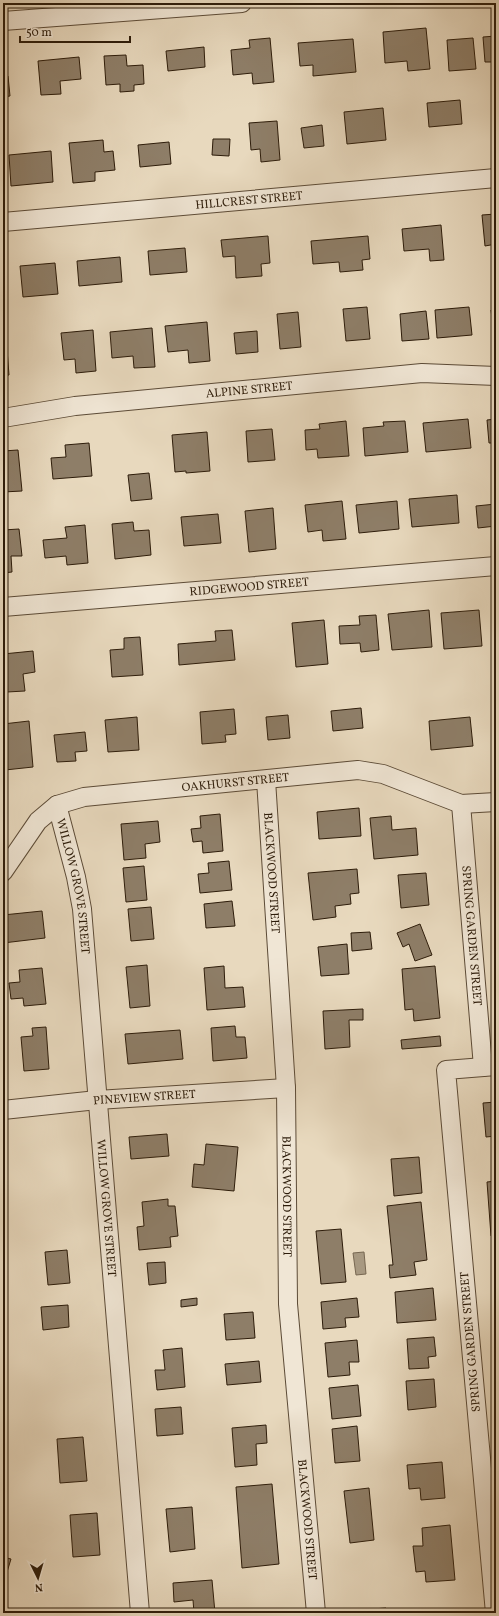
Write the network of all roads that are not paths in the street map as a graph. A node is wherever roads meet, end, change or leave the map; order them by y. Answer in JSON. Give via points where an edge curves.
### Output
{"nodes":[{"id":1,"x":242,"y":3,"type":"edge"},
{"id":2,"x":3,"y":21,"type":"edge"},
{"id":3,"x":496,"y":178,"type":"edge"},
{"id":4,"x":3,"y":222,"type":"edge"},
{"id":5,"x":496,"y":376,"type":"edge"},
{"id":6,"x":3,"y":418,"type":"edge"},
{"id":7,"x":496,"y":566,"type":"edge"},
{"id":8,"x":3,"y":607,"type":"edge"},
{"id":9,"x":266,"y":780,"type":"junction"},
{"id":10,"x":496,"y":802,"type":"edge"},
{"id":11,"x":461,"y":804,"type":"junction"},
{"id":12,"x":57,"y":805,"type":"junction"},
{"id":13,"x":3,"y":872,"type":"edge"},
{"id":14,"x":490,"y":1066,"type":"edge"},
{"id":15,"x":286,"y":1088,"type":"junction"},
{"id":16,"x":97,"y":1100,"type":"junction"},
{"id":17,"x":3,"y":1110,"type":"edge"},
{"id":18,"x":140,"y":1613,"type":"edge"},
{"id":19,"x":316,"y":1613,"type":"edge"},
{"id":20,"x":495,"y":1613,"type":"edge"}],
"edges":[{"from":1,"to":2,"type":"street"},
{"from":3,"to":4,"type":"street","name":"HILLCREST STREET"},
{"from":5,"to":6,"type":"street","name":"ALPINE STREET","via":[[422,373],[75,406]]},
{"from":7,"to":8,"type":"street","name":"RIDGEWOOD STREET"},
{"from":9,"to":11,"type":"street","name":"OAKHURST STREET","via":[[358,770],[383,774]]},
{"from":9,"to":12,"type":"street","name":"OAKHURST STREET","via":[[84,797]]},
{"from":9,"to":15,"type":"street","name":"BLACKWOOD STREET"},
{"from":10,"to":11,"type":"street","name":"OAKHURST STREET"},
{"from":11,"to":14,"type":"street","name":"SPRING GARDEN STREET"},
{"from":12,"to":13,"type":"street","name":"OAKHURST STREET","via":[[38,821]]},
{"from":12,"to":16,"type":"street","name":"WILLOW GROVE STREET","via":[[82,909]]},
{"from":14,"to":20,"type":"street","name":"SPRING GARDEN STREET","via":[[446,1070]]},
{"from":15,"to":16,"type":"street","name":"PINEVIEW STREET"},
{"from":15,"to":19,"type":"street","name":"BLACKWOOD STREET","via":[[288,1304]]},
{"from":16,"to":17,"type":"street","name":"PINEVIEW STREET"},
{"from":16,"to":18,"type":"street","name":"WILLOW GROVE STREET"}]}
